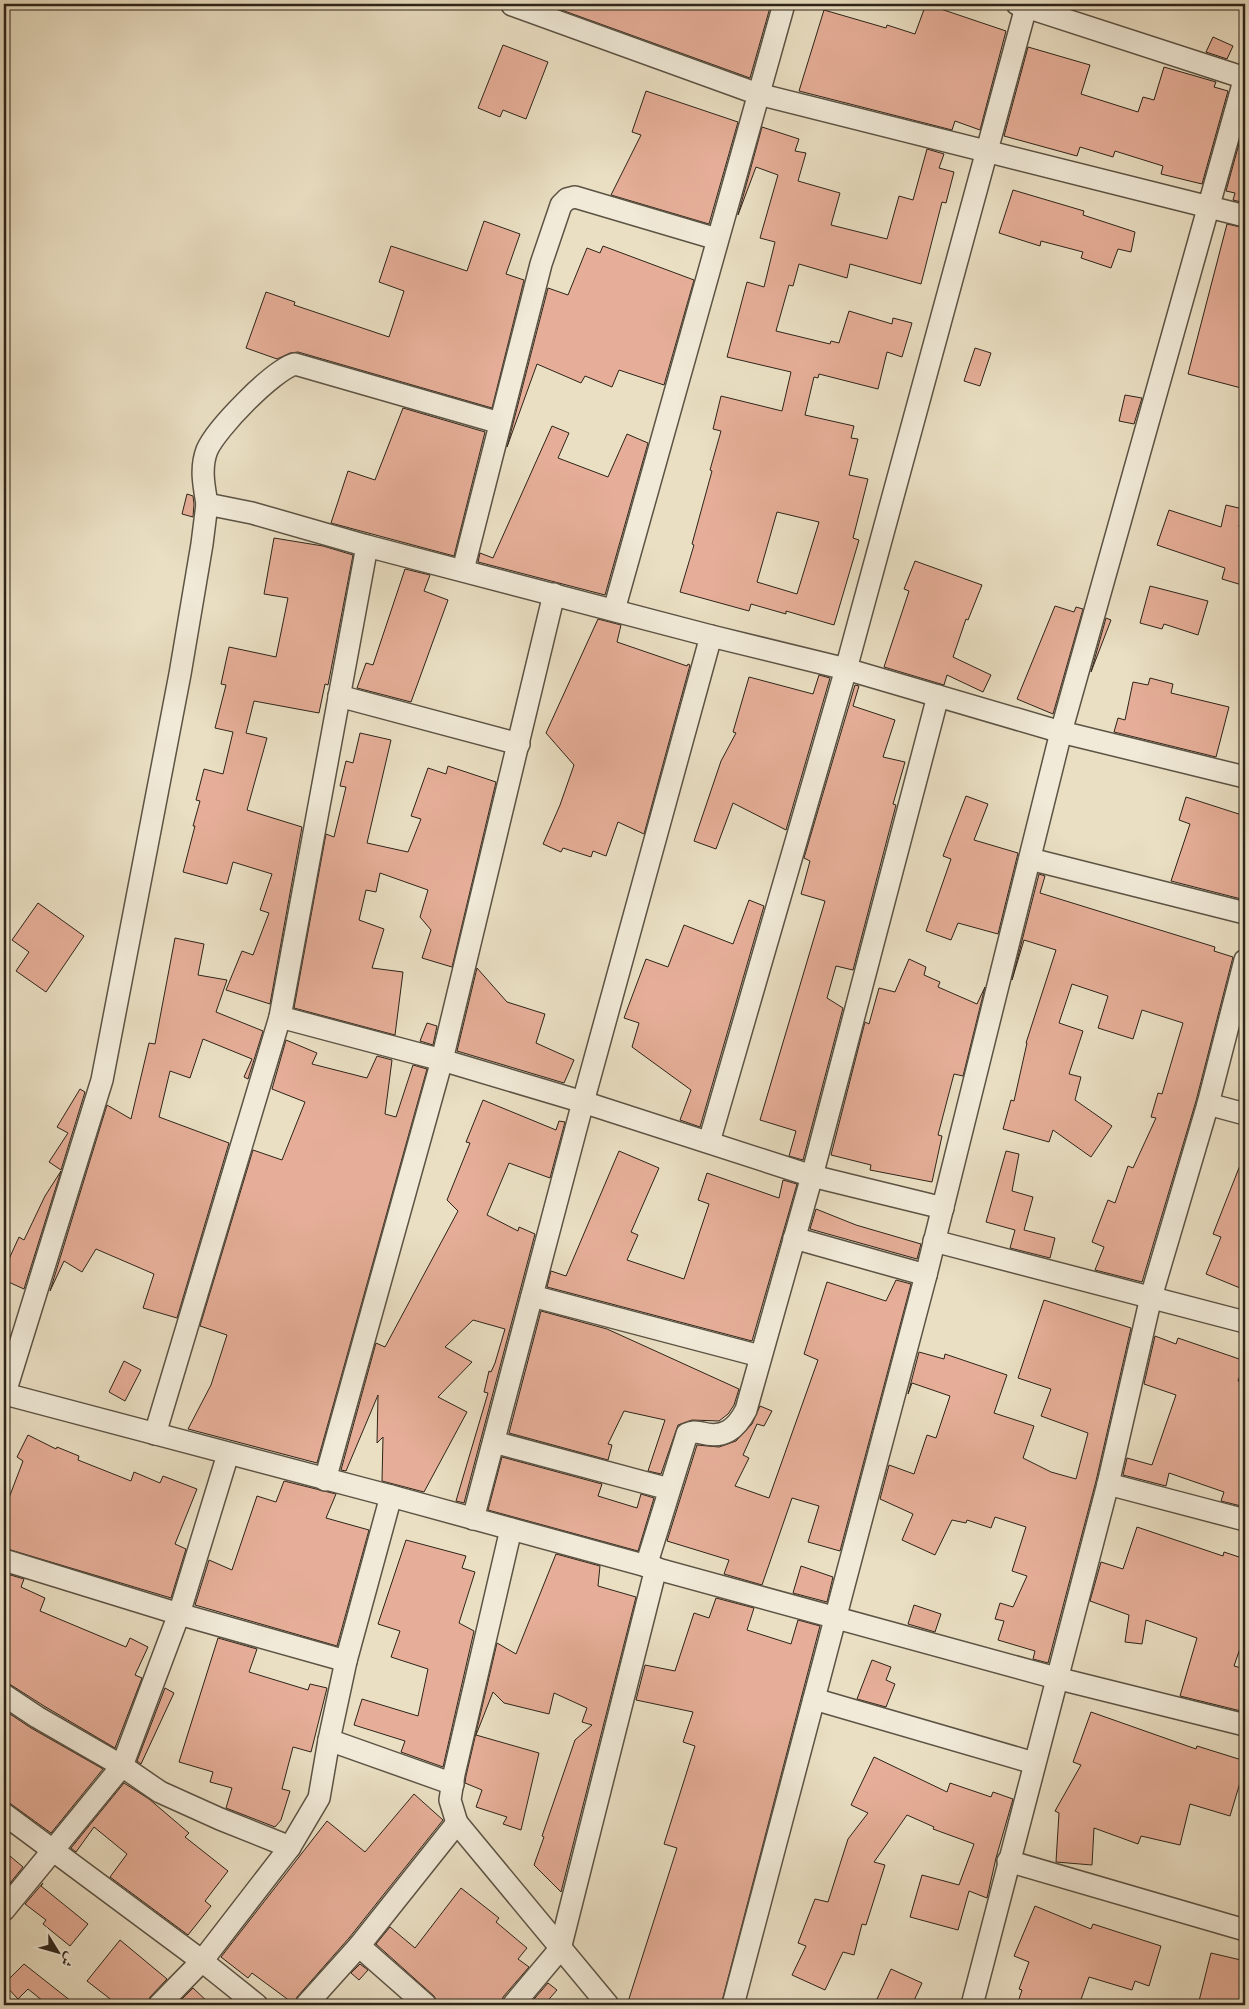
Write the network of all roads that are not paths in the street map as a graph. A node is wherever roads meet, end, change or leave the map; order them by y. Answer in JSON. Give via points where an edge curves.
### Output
{"nodes":[{"id":1,"x":784,"y":4,"type":"edge"},
{"id":2,"x":512,"y":5,"type":"edge"},
{"id":3,"x":1022,"y":5,"type":"edge"},
{"id":4,"x":1245,"y":78,"type":"edge"},
{"id":5,"x":758,"y":94,"type":"junction"},
{"id":6,"x":986,"y":152,"type":"junction"},
{"id":7,"x":1208,"y":208,"type":"junction"},
{"id":8,"x":1245,"y":216,"type":"edge"},
{"id":9,"x":717,"y":239,"type":"junction"},
{"id":10,"x":500,"y":423,"type":"junction"},
{"id":11,"x":207,"y":504,"type":"junction"},
{"id":12,"x":367,"y":546,"type":"junction"},
{"id":13,"x":463,"y":570,"type":"junction"},
{"id":14,"x":554,"y":594,"type":"junction"},
{"id":15,"x":614,"y":610,"type":"junction"},
{"id":16,"x":711,"y":636,"type":"junction"},
{"id":17,"x":846,"y":669,"type":"junction"},
{"id":18,"x":339,"y":696,"type":"junction"},
{"id":19,"x":938,"y":696,"type":"junction"},
{"id":20,"x":1061,"y":732,"type":"junction"},
{"id":21,"x":519,"y":744,"type":"junction"},
{"id":22,"x":1245,"y":777,"type":"edge"},
{"id":23,"x":1030,"y":859,"type":"junction"},
{"id":24,"x":1245,"y":913,"type":"edge"},
{"id":25,"x":1245,"y":960,"type":"edge"},
{"id":26,"x":280,"y":1017,"type":"junction"},
{"id":27,"x":442,"y":1060,"type":"junction"},
{"id":28,"x":583,"y":1102,"type":"junction"},
{"id":29,"x":1208,"y":1104,"type":"junction"},
{"id":30,"x":1245,"y":1114,"type":"edge"},
{"id":31,"x":709,"y":1142,"type":"junction"},
{"id":32,"x":812,"y":1176,"type":"junction"},
{"id":33,"x":943,"y":1208,"type":"junction"},
{"id":34,"x":794,"y":1238,"type":"junction"},
{"id":35,"x":934,"y":1241,"type":"junction"},
{"id":36,"x":926,"y":1275,"type":"junction"},
{"id":37,"x":532,"y":1296,"type":"junction"},
{"id":38,"x":1151,"y":1297,"type":"junction"},
{"id":39,"x":1245,"y":1322,"type":"edge"},
{"id":40,"x":760,"y":1356,"type":"junction"},
{"id":41,"x":4,"y":1395,"type":"edge"},
{"id":42,"x":155,"y":1434,"type":"junction"},
{"id":43,"x":494,"y":1442,"type":"junction"},
{"id":44,"x":228,"y":1454,"type":"junction"},
{"id":45,"x":325,"y":1480,"type":"junction"},
{"id":46,"x":1108,"y":1484,"type":"junction"},
{"id":47,"x":669,"y":1489,"type":"junction"},
{"id":48,"x":390,"y":1496,"type":"junction"},
{"id":49,"x":473,"y":1519,"type":"junction"},
{"id":50,"x":1245,"y":1520,"type":"edge"},
{"id":51,"x":511,"y":1529,"type":"junction"},
{"id":52,"x":4,"y":1560,"type":"edge"},
{"id":53,"x":651,"y":1567,"type":"junction"},
{"id":54,"x":179,"y":1614,"type":"junction"},
{"id":55,"x":835,"y":1617,"type":"junction"},
{"id":56,"x":346,"y":1661,"type":"junction"},
{"id":57,"x":1056,"y":1678,"type":"junction"},
{"id":58,"x":4,"y":1695,"type":"edge"},
{"id":59,"x":814,"y":1699,"type":"junction"},
{"id":60,"x":1245,"y":1726,"type":"edge"},
{"id":61,"x":328,"y":1740,"type":"junction"},
{"id":62,"x":1034,"y":1763,"type":"junction"},
{"id":63,"x":122,"y":1766,"type":"junction"},
{"id":64,"x":452,"y":1784,"type":"junction"},
{"id":65,"x":4,"y":1814,"type":"edge"},
{"id":66,"x":457,"y":1823,"type":"junction"},
{"id":67,"x":290,"y":1847,"type":"junction"},
{"id":68,"x":53,"y":1851,"type":"junction"},
{"id":69,"x":1008,"y":1861,"type":"junction"},
{"id":70,"x":4,"y":1910,"type":"edge"},
{"id":71,"x":1245,"y":1930,"type":"edge"},
{"id":72,"x":359,"y":1946,"type":"junction"},
{"id":73,"x":560,"y":1949,"type":"junction"},
{"id":74,"x":202,"y":1960,"type":"junction"},
{"id":75,"x":159,"y":2005,"type":"edge"},
{"id":76,"x":257,"y":2005,"type":"edge"},
{"id":77,"x":306,"y":2005,"type":"edge"},
{"id":78,"x":426,"y":2005,"type":"edge"},
{"id":79,"x":513,"y":2005,"type":"edge"},
{"id":80,"x":608,"y":2005,"type":"edge"},
{"id":81,"x":733,"y":2005,"type":"edge"},
{"id":82,"x":972,"y":2005,"type":"edge"}],
"edges":[{"from":1,"to":5,"type":"street"},
{"from":2,"to":5,"type":"street"},
{"from":3,"to":4,"type":"street"},
{"from":3,"to":6,"type":"street"},
{"from":4,"to":7,"type":"street"},
{"from":5,"to":6,"type":"street"},
{"from":5,"to":9,"type":"street"},
{"from":6,"to":7,"type":"street"},
{"from":6,"to":17,"type":"street"},
{"from":7,"to":8,"type":"street"},
{"from":7,"to":20,"type":"street"},
{"from":9,"to":10,"type":"street","via":[[602,204],[575,197],[567,199],[561,205],[551,232]]},
{"from":9,"to":15,"type":"street"},
{"from":10,"to":11,"type":"street","via":[[295,364],[285,368],[249,400],[213,440],[204,463]]},
{"from":10,"to":13,"type":"street"},
{"from":11,"to":12,"type":"street","via":[[252,513]]},
{"from":11,"to":41,"type":"street","via":[[180,674],[102,1080]]},
{"from":12,"to":13,"type":"street"},
{"from":12,"to":18,"type":"street"},
{"from":13,"to":14,"type":"street"},
{"from":14,"to":15,"type":"street"},
{"from":14,"to":21,"type":"street"},
{"from":15,"to":16,"type":"street"},
{"from":16,"to":17,"type":"street"},
{"from":16,"to":28,"type":"street"},
{"from":17,"to":19,"type":"street"},
{"from":17,"to":31,"type":"street"},
{"from":18,"to":21,"type":"street"},
{"from":18,"to":26,"type":"street"},
{"from":19,"to":20,"type":"street"},
{"from":19,"to":32,"type":"street"},
{"from":20,"to":22,"type":"street"},
{"from":20,"to":23,"type":"street"},
{"from":21,"to":27,"type":"street"},
{"from":23,"to":24,"type":"street"},
{"from":23,"to":33,"type":"street"},
{"from":25,"to":29,"type":"street"},
{"from":26,"to":27,"type":"street"},
{"from":26,"to":42,"type":"street"},
{"from":27,"to":28,"type":"street"},
{"from":27,"to":45,"type":"street"},
{"from":28,"to":31,"type":"street"},
{"from":28,"to":37,"type":"street"},
{"from":29,"to":30,"type":"street"},
{"from":29,"to":38,"type":"street"},
{"from":31,"to":32,"type":"street"},
{"from":32,"to":33,"type":"street"},
{"from":32,"to":34,"type":"street"},
{"from":33,"to":35,"type":"street"},
{"from":34,"to":36,"type":"street"},
{"from":34,"to":40,"type":"street"},
{"from":35,"to":36,"type":"street"},
{"from":35,"to":38,"type":"street"},
{"from":36,"to":55,"type":"street"},
{"from":37,"to":40,"type":"street"},
{"from":37,"to":43,"type":"street"},
{"from":38,"to":39,"type":"street"},
{"from":38,"to":46,"type":"street"},
{"from":40,"to":47,"type":"street","via":[[746,1410],[737,1426],[717,1436],[694,1431],[687,1434]]},
{"from":41,"to":42,"type":"street"},
{"from":42,"to":44,"type":"street"},
{"from":43,"to":47,"type":"street"},
{"from":43,"to":49,"type":"street"},
{"from":44,"to":45,"type":"street"},
{"from":44,"to":54,"type":"street"},
{"from":45,"to":48,"type":"street"},
{"from":46,"to":50,"type":"street"},
{"from":46,"to":57,"type":"street"},
{"from":47,"to":53,"type":"street"},
{"from":48,"to":49,"type":"street"},
{"from":48,"to":56,"type":"street"},
{"from":49,"to":51,"type":"street"},
{"from":51,"to":53,"type":"street"},
{"from":51,"to":64,"type":"street"},
{"from":52,"to":54,"type":"street"},
{"from":53,"to":55,"type":"street"},
{"from":53,"to":73,"type":"street"},
{"from":54,"to":56,"type":"street"},
{"from":54,"to":63,"type":"street"},
{"from":55,"to":57,"type":"street"},
{"from":55,"to":59,"type":"street"},
{"from":56,"to":61,"type":"street"},
{"from":57,"to":60,"type":"street"},
{"from":57,"to":62,"type":"street"},
{"from":58,"to":63,"type":"street"},
{"from":59,"to":62,"type":"street"},
{"from":59,"to":81,"type":"street"},
{"from":61,"to":64,"type":"street"},
{"from":61,"to":67,"type":"street","via":[[319,1798]]},
{"from":62,"to":69,"type":"street"},
{"from":63,"to":67,"type":"street","via":[[160,1792]]},
{"from":63,"to":68,"type":"street"},
{"from":64,"to":66,"type":"street","via":[[450,1800]]},
{"from":65,"to":68,"type":"street"},
{"from":66,"to":72,"type":"street"},
{"from":66,"to":73,"type":"street"},
{"from":67,"to":74,"type":"street"},
{"from":68,"to":70,"type":"street"},
{"from":68,"to":74,"type":"street"},
{"from":69,"to":71,"type":"street"},
{"from":69,"to":82,"type":"street"},
{"from":72,"to":77,"type":"street"},
{"from":72,"to":78,"type":"street"},
{"from":73,"to":79,"type":"street"},
{"from":73,"to":80,"type":"street"},
{"from":74,"to":75,"type":"street"},
{"from":74,"to":76,"type":"street"}]}
